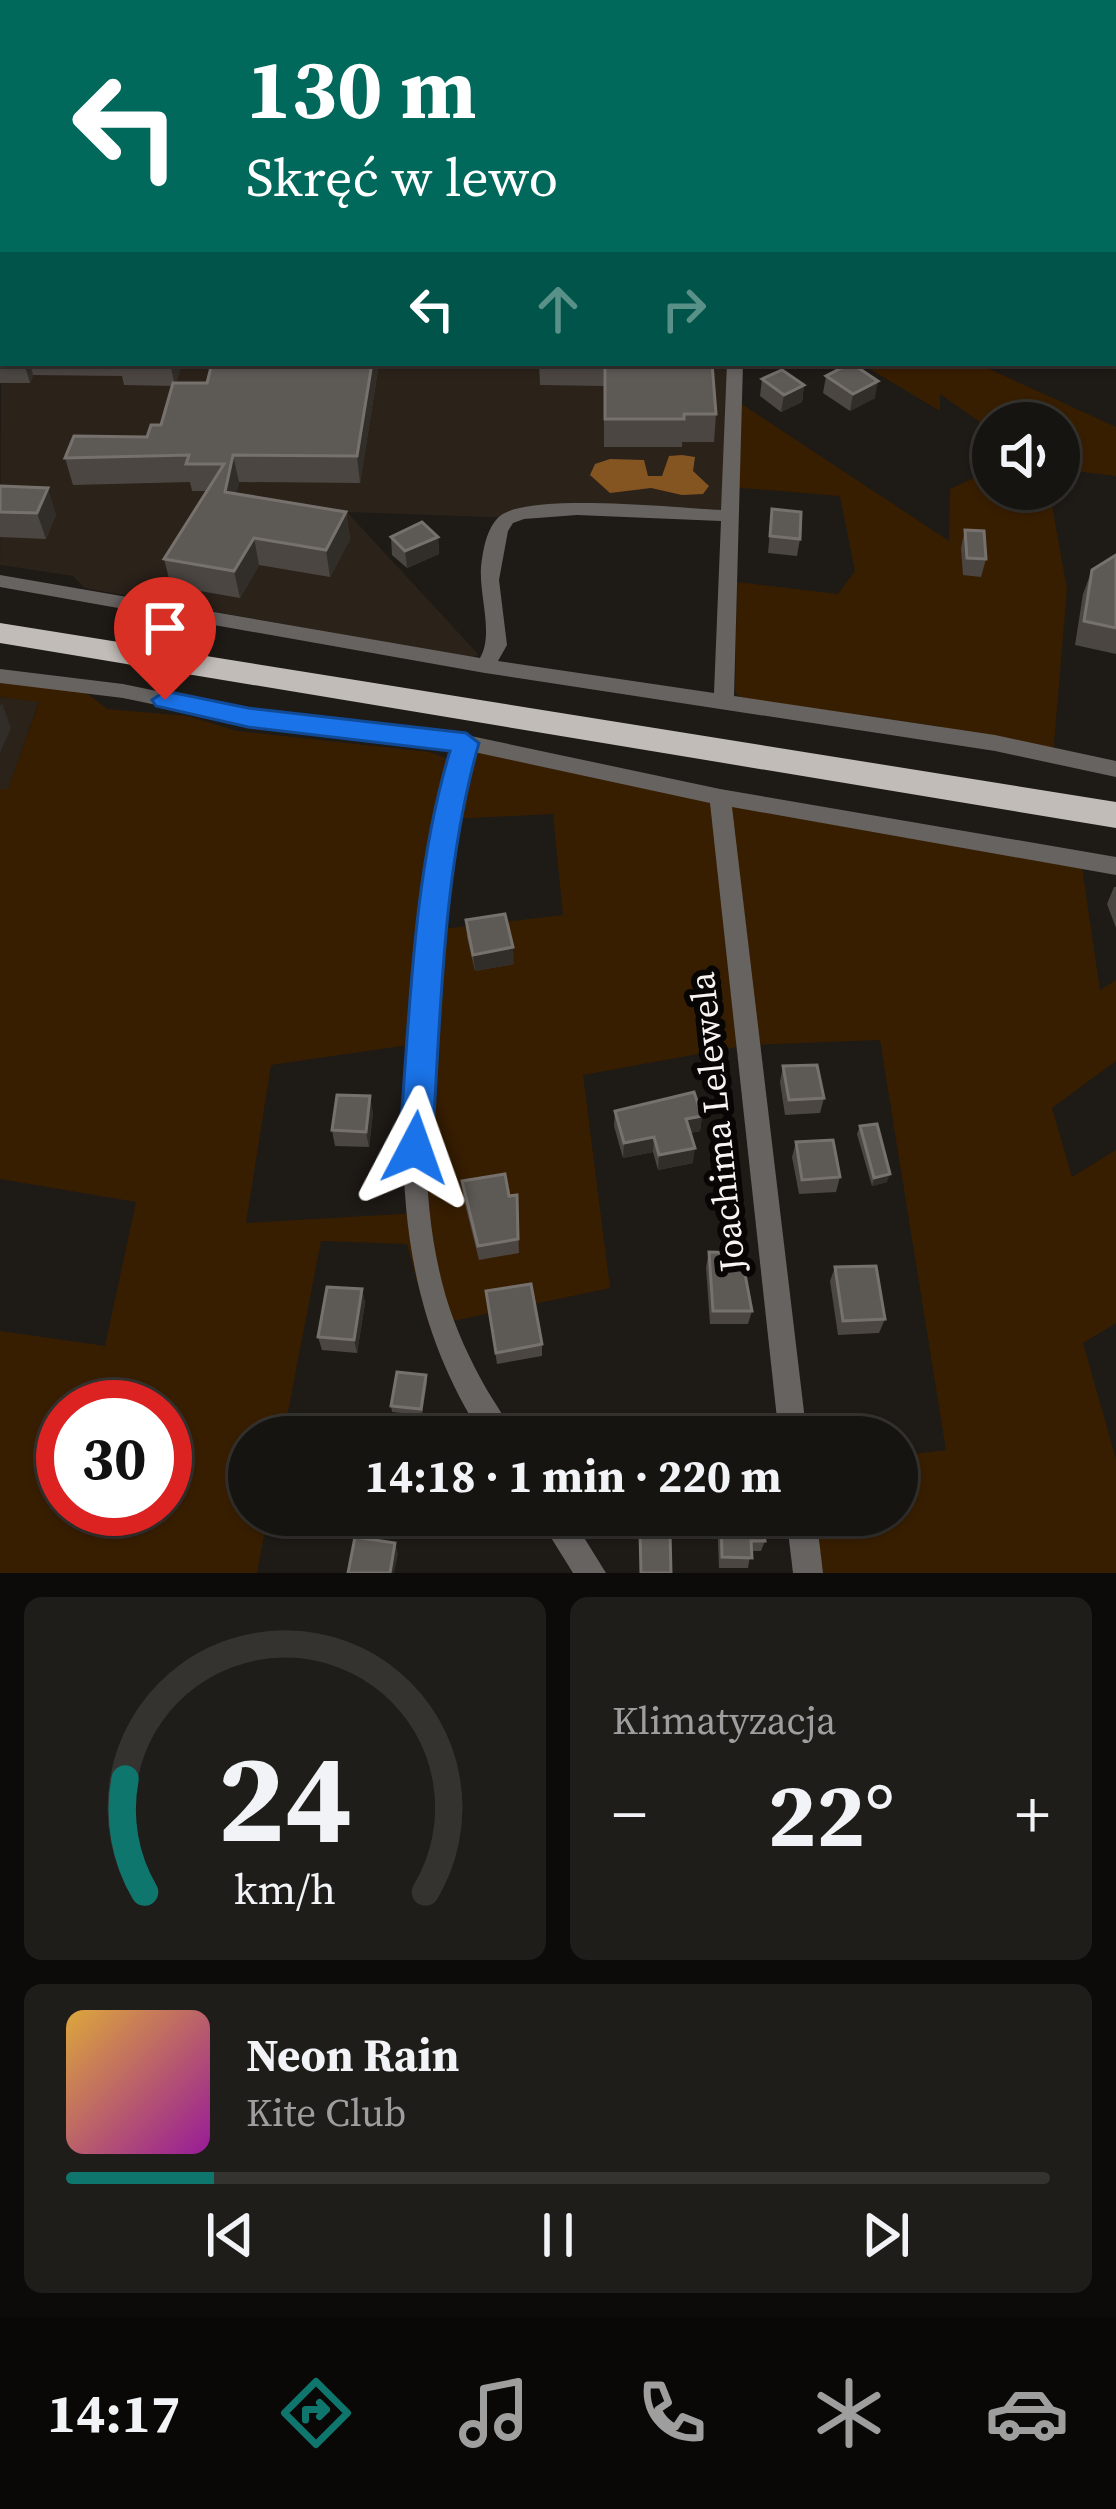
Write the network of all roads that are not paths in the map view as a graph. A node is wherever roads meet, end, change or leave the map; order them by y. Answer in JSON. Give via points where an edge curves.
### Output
{"nodes":[{"id":1,"x":735,"y":366,"type":"edge"},
{"id":2,"x":729,"y":516,"type":"junction"},
{"id":3,"x":0,"y":581,"type":"edge"},
{"id":4,"x":0,"y":633,"type":"edge"},
{"id":5,"x":485,"y":667,"type":"junction"},
{"id":6,"x":0,"y":676,"type":"edge"},
{"id":7,"x":724,"y":703,"type":"junction"},
{"id":8,"x":466,"y":743,"type":"junction"},
{"id":9,"x":1116,"y":769,"type":"edge"},
{"id":10,"x":720,"y":797,"type":"junction"},
{"id":11,"x":1116,"y":815,"type":"edge"},
{"id":12,"x":1116,"y":866,"type":"edge"},
{"id":13,"x":486,"y":1416,"type":"edge"},
{"id":14,"x":791,"y":1416,"type":"edge"},
{"id":15,"x":566,"y":1536,"type":"edge"},
{"id":16,"x":804,"y":1536,"type":"edge"},
{"id":17,"x":591,"y":1573,"type":"edge"},
{"id":18,"x":808,"y":1573,"type":"edge"}],
"edges":[{"from":1,"to":2,"type":"street"},
{"from":2,"to":5,"type":"street","via":[[514,514],[503,522],[492,563],[497,646]]},
{"from":2,"to":7,"type":"street"},
{"from":3,"to":5,"type":"street"},
{"from":4,"to":11,"type":"highway"},
{"from":5,"to":7,"type":"street"},
{"from":6,"to":8,"type":"street"},
{"from":7,"to":9,"type":"street"},
{"from":8,"to":10,"type":"street"},
{"from":8,"to":13,"type":"street","via":[[452,789],[429,967],[415,1148],[436,1311]]},
{"from":10,"to":12,"type":"street"},
{"from":10,"to":14,"type":"street","name":"Joachima Lelewela"},
{"from":15,"to":17,"type":"street"},
{"from":16,"to":18,"type":"street"}]}
